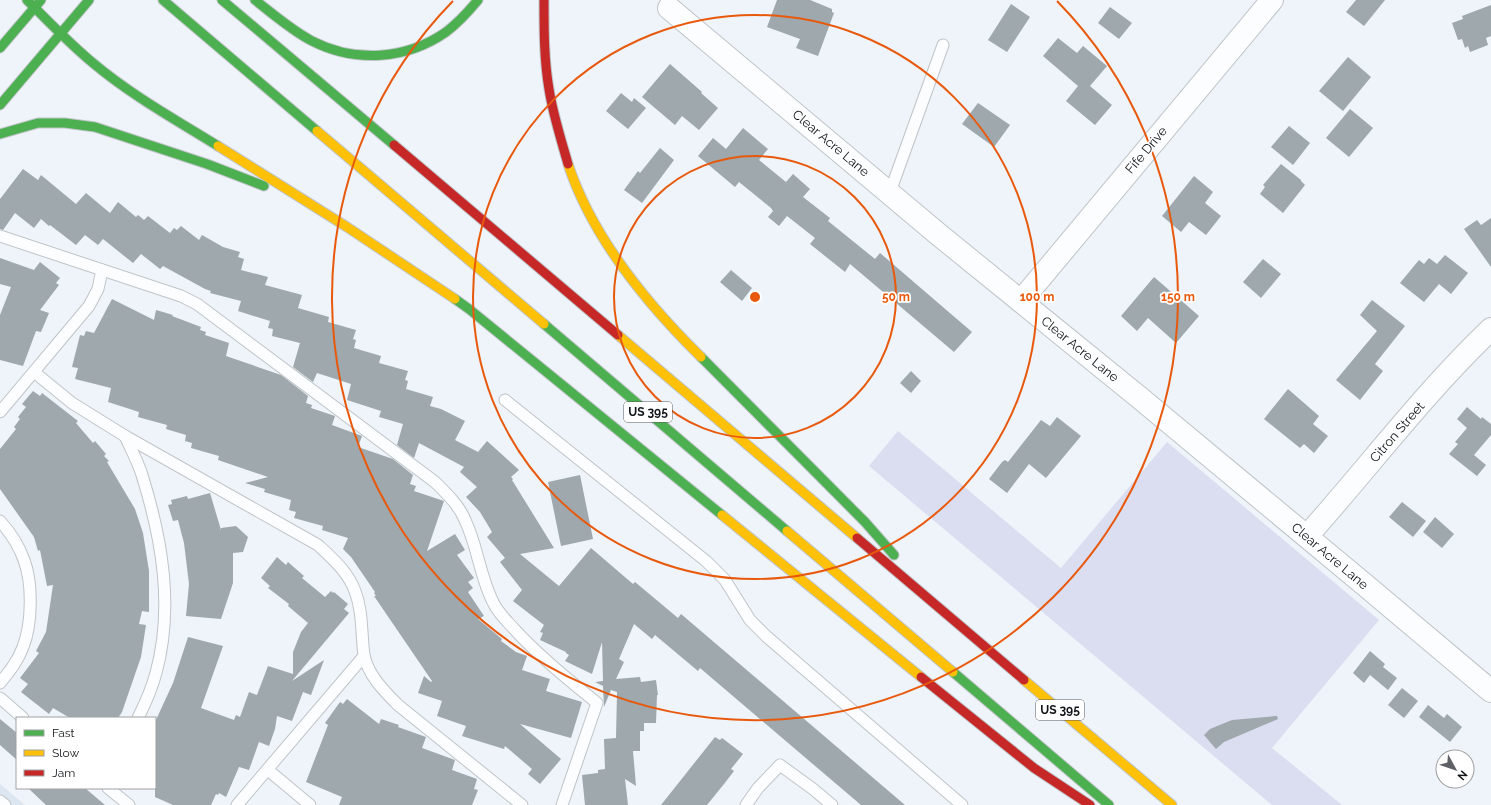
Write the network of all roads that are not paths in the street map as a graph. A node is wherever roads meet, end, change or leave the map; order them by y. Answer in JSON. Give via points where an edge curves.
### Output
{"nodes":[{"id":1,"x":27,"y":0,"type":"edge"},
{"id":2,"x":41,"y":0,"type":"edge"},
{"id":3,"x":89,"y":0,"type":"edge"},
{"id":4,"x":163,"y":0,"type":"edge"},
{"id":5,"x":222,"y":0,"type":"edge"},
{"id":6,"x":255,"y":0,"type":"edge"},
{"id":7,"x":478,"y":0,"type":"edge"},
{"id":8,"x":544,"y":0,"type":"edge"},
{"id":9,"x":1272,"y":0,"type":"edge"},
{"id":10,"x":34,"y":8,"type":"junction"},
{"id":11,"x":669,"y":8,"type":"dead end"},
{"id":12,"x":60,"y":34,"type":"junction"},
{"id":13,"x":943,"y":45,"type":"dead end"},
{"id":14,"x":0,"y":48,"type":"edge"},
{"id":15,"x":0,"y":105,"type":"edge"},
{"id":16,"x":0,"y":134,"type":"edge"},
{"id":17,"x":890,"y":192,"type":"junction"},
{"id":18,"x":303,"y":199,"type":"junction"},
{"id":19,"x":0,"y":236,"type":"edge"},
{"id":20,"x":102,"y":270,"type":"junction"},
{"id":21,"x":1021,"y":301,"type":"junction"},
{"id":22,"x":1491,"y":329,"type":"edge"},
{"id":23,"x":34,"y":372,"type":"junction"},
{"id":24,"x":505,"y":400,"type":"dead end"},
{"id":25,"x":0,"y":412,"type":"edge"},
{"id":26,"x":125,"y":436,"type":"junction"},
{"id":27,"x":0,"y":521,"type":"edge"},
{"id":28,"x":1307,"y":536,"type":"junction"},
{"id":29,"x":948,"y":615,"type":"junction"},
{"id":30,"x":364,"y":656,"type":"junction"},
{"id":31,"x":0,"y":683,"type":"edge"},
{"id":32,"x":1491,"y":691,"type":"edge"},
{"id":33,"x":0,"y":698,"type":"edge"},
{"id":34,"x":23,"y":717,"type":"edge"},
{"id":35,"x":138,"y":717,"type":"edge"},
{"id":36,"x":268,"y":770,"type":"junction"},
{"id":37,"x":109,"y":789,"type":"edge"},
{"id":38,"x":0,"y":801,"type":"edge"},
{"id":39,"x":5,"y":805,"type":"edge"},
{"id":40,"x":128,"y":805,"type":"edge"},
{"id":41,"x":238,"y":805,"type":"edge"},
{"id":42,"x":310,"y":805,"type":"edge"},
{"id":43,"x":522,"y":805,"type":"edge"},
{"id":44,"x":562,"y":805,"type":"edge"},
{"id":45,"x":746,"y":805,"type":"edge"},
{"id":46,"x":832,"y":805,"type":"edge"},
{"id":47,"x":962,"y":805,"type":"edge"},
{"id":48,"x":1090,"y":805,"type":"edge"},
{"id":49,"x":1109,"y":805,"type":"edge"},
{"id":50,"x":1172,"y":805,"type":"edge"}],
"edges":[{"from":1,"to":10,"type":"main road"},
{"from":2,"to":10,"type":"main road"},
{"from":3,"to":12,"type":"main road"},
{"from":4,"to":49,"type":"main road","number":"US 395"},
{"from":5,"to":29,"type":"main road","number":"US 395"},
{"from":6,"to":7,"type":"main road","via":[[320,45],[364,56],[382,56],[425,45],[448,31]]},
{"from":8,"to":29,"type":"main road","via":[[544,52],[550,100],[563,150],[579,194],[625,272],[661,316],[865,522]]},
{"from":9,"to":21,"type":"street","name":"Fife Drive"},
{"from":10,"to":12,"type":"main road"},
{"from":10,"to":14,"type":"main road"},
{"from":11,"to":17,"type":"street","name":"Clear Acre Lane"},
{"from":12,"to":15,"type":"main road"},
{"from":12,"to":18,"type":"main road","via":[[104,71],[153,106]]},
{"from":13,"to":17,"type":"lane"},
{"from":16,"to":18,"type":"main road","via":[[38,123],[95,127]]},
{"from":17,"to":21,"type":"street","name":"Clear Acre Lane"},
{"from":18,"to":48,"type":"main road","via":[[420,274],[469,309],[1034,768]]},
{"from":19,"to":20,"type":"lane"},
{"from":20,"to":23,"type":"lane","via":[[98,289],[89,306]]},
{"from":20,"to":44,"type":"lane","via":[[181,296],[197,304],[419,468],[448,494],[465,519],[494,604],[528,644],[597,703]]},
{"from":21,"to":28,"type":"street","name":"Clear Acre Lane"},
{"from":22,"to":28,"type":"street","name":"Citron Street","via":[[1442,380]]},
{"from":23,"to":25,"type":"lane"},
{"from":23,"to":26,"type":"lane","via":[[72,403]]},
{"from":24,"to":47,"type":"lane","via":[[706,561],[726,580],[750,620],[766,636]]},
{"from":26,"to":30,"type":"lane","via":[[318,545],[350,579],[355,591],[362,620]]},
{"from":26,"to":35,"type":"lane","via":[[142,474],[160,549],[164,582],[165,609],[156,673]]},
{"from":27,"to":31,"type":"lane","via":[[24,560],[30,594],[24,647]]},
{"from":28,"to":32,"type":"street","name":"Clear Acre Lane"},
{"from":29,"to":50,"type":"main road","number":"US 395"},
{"from":30,"to":36,"type":"lane"},
{"from":30,"to":43,"type":"lane","via":[[382,690]]},
{"from":33,"to":34,"type":"lane"},
{"from":36,"to":41,"type":"lane"},
{"from":36,"to":42,"type":"lane"},
{"from":37,"to":40,"type":"lane"},
{"from":38,"to":39,"type":"lane"},
{"from":45,"to":46,"type":"lane","via":[[780,765]]}]}
